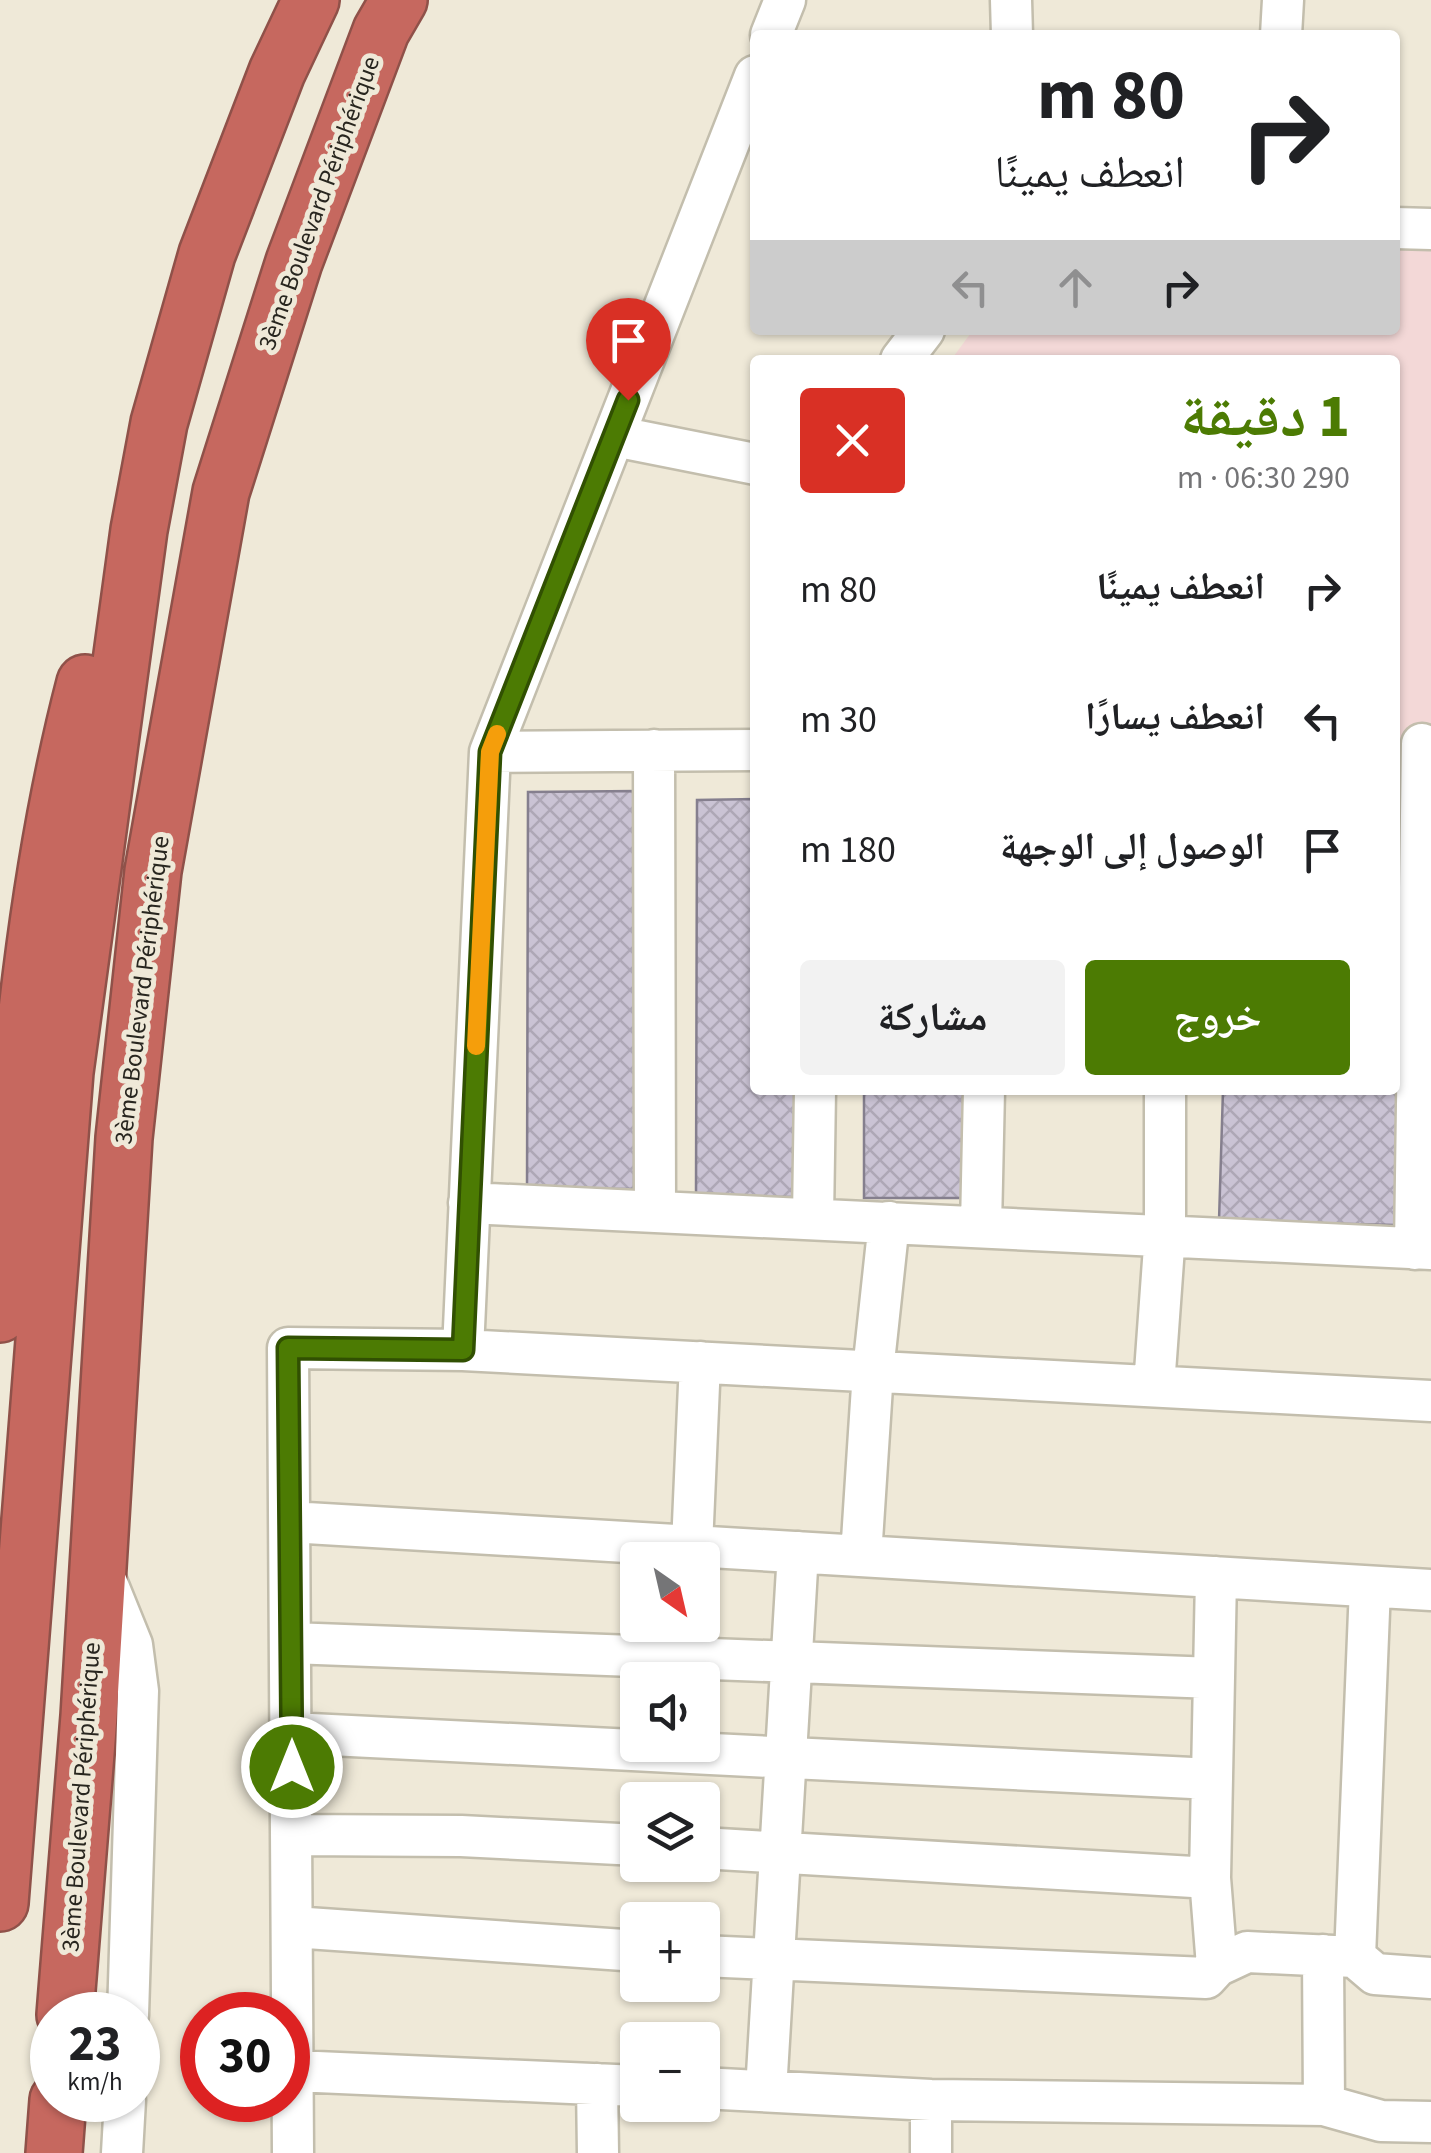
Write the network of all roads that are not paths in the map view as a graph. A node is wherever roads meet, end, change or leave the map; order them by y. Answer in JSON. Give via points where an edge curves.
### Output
{"nodes":[{"id":1,"x":311,"y":0,"type":"edge"},
{"id":2,"x":399,"y":0,"type":"edge"},
{"id":3,"x":785,"y":0,"type":"edge"},
{"id":4,"x":1012,"y":0,"type":"edge"},
{"id":5,"x":1283,"y":0,"type":"edge"},
{"id":6,"x":773,"y":30,"type":"edge"},
{"id":7,"x":1012,"y":30,"type":"edge"},
{"id":8,"x":1282,"y":30,"type":"edge"},
{"id":9,"x":750,"y":89,"type":"edge"},
{"id":10,"x":1400,"y":228,"type":"edge"},
{"id":11,"x":1431,"y":229,"type":"edge"},
{"id":12,"x":920,"y":335,"type":"edge"},
{"id":13,"x":904,"y":355,"type":"edge"},
{"id":14,"x":614,"y":436,"type":"junction"},
{"id":15,"x":750,"y":463,"type":"edge"},
{"id":16,"x":139,"y":530,"type":"junction"},
{"id":17,"x":1416,"y":744,"type":"edge"},
{"id":18,"x":654,"y":750,"type":"junction"},
{"id":19,"x":750,"y":750,"type":"edge"},
{"id":20,"x":490,"y":752,"type":"junction"},
{"id":21,"x":815,"y":1095,"type":"edge"},
{"id":22,"x":984,"y":1095,"type":"edge"},
{"id":23,"x":1165,"y":1095,"type":"edge"},
{"id":24,"x":469,"y":1203,"type":"junction"},
{"id":25,"x":654,"y":1212,"type":"junction"},
{"id":26,"x":813,"y":1218,"type":"junction"},
{"id":27,"x":889,"y":1222,"type":"junction"},
{"id":28,"x":981,"y":1226,"type":"junction"},
{"id":29,"x":1165,"y":1234,"type":"junction"},
{"id":30,"x":1423,"y":1249,"type":"edge"},
{"id":31,"x":0,"y":1314,"type":"edge"},
{"id":32,"x":463,"y":1350,"type":"junction"},
{"id":33,"x":700,"y":1362,"type":"junction"},
{"id":34,"x":873,"y":1371,"type":"junction"},
{"id":35,"x":1154,"y":1386,"type":"junction"},
{"id":36,"x":1431,"y":1401,"type":"edge"},
{"id":37,"x":290,"y":1522,"type":"junction"},
{"id":38,"x":625,"y":1542,"type":"edge"},
{"id":39,"x":692,"y":1542,"type":"edge"},
{"id":40,"x":720,"y":1548,"type":"edge"},
{"id":41,"x":798,"y":1552,"type":"junction"},
{"id":42,"x":861,"y":1556,"type":"junction"},
{"id":43,"x":98,"y":1560,"type":"junction"},
{"id":44,"x":1216,"y":1577,"type":"junction"},
{"id":45,"x":1370,"y":1586,"type":"junction"},
{"id":46,"x":1431,"y":1590,"type":"edge"},
{"id":47,"x":291,"y":1644,"type":"junction"},
{"id":48,"x":791,"y":1663,"type":"junction"},
{"id":49,"x":1214,"y":1678,"type":"junction"},
{"id":50,"x":292,"y":1733,"type":"junction"},
{"id":51,"x":786,"y":1757,"type":"junction"},
{"id":52,"x":1212,"y":1779,"type":"junction"},
{"id":53,"x":292,"y":1835,"type":"junction"},
{"id":54,"x":620,"y":1843,"type":"edge"},
{"id":55,"x":720,"y":1849,"type":"edge"},
{"id":56,"x":780,"y":1852,"type":"junction"},
{"id":57,"x":1210,"y":1878,"type":"junction"},
{"id":58,"x":0,"y":1902,"type":"edge"},
{"id":59,"x":293,"y":1927,"type":"junction"},
{"id":60,"x":620,"y":1950,"type":"edge"},
{"id":61,"x":1339,"y":1956,"type":"junction"},
{"id":62,"x":720,"y":1957,"type":"edge"},
{"id":63,"x":774,"y":1961,"type":"junction"},
{"id":64,"x":1217,"y":1966,"type":"junction"},
{"id":65,"x":1431,"y":1978,"type":"edge"},
{"id":66,"x":67,"y":1992,"type":"edge"},
{"id":67,"x":129,"y":1992,"type":"edge"},
{"id":68,"x":293,"y":1992,"type":"edge"},
{"id":69,"x":310,"y":2072,"type":"edge"},
{"id":70,"x":598,"y":2084,"type":"junction"},
{"id":71,"x":620,"y":2085,"type":"edge"},
{"id":72,"x":720,"y":2089,"type":"edge"},
{"id":73,"x":766,"y":2090,"type":"junction"},
{"id":74,"x":932,"y":2100,"type":"junction"},
{"id":75,"x":1324,"y":2105,"type":"junction"},
{"id":76,"x":56,"y":2122,"type":"edge"},
{"id":77,"x":123,"y":2122,"type":"edge"},
{"id":78,"x":293,"y":2122,"type":"edge"},
{"id":79,"x":1431,"y":2122,"type":"edge"},
{"id":80,"x":1381,"y":2137,"type":"edge"},
{"id":81,"x":54,"y":2153,"type":"edge"},
{"id":82,"x":122,"y":2153,"type":"edge"},
{"id":83,"x":292,"y":2153,"type":"edge"},
{"id":84,"x":598,"y":2153,"type":"edge"},
{"id":85,"x":931,"y":2153,"type":"edge"}],
"edges":[{"from":1,"to":16,"type":"highway","via":[[276,72],[207,254],[159,423]]},
{"from":2,"to":43,"type":"highway","name":"3ème Boulevard Périphérique","via":[[294,262],[221,492],[152,872],[124,1138]]},
{"from":3,"to":6,"type":"street"},
{"from":4,"to":7,"type":"street"},
{"from":5,"to":8,"type":"street"},
{"from":9,"to":14,"type":"street"},
{"from":10,"to":11,"type":"street"},
{"from":12,"to":13,"type":"street"},
{"from":14,"to":15,"type":"street"},
{"from":14,"to":20,"type":"street"},
{"from":16,"to":31,"type":"highway","via":[[93,655],[61,777],[25,1012]]},
{"from":16,"to":58,"type":"highway","via":[[65,1072]]},
{"from":17,"to":30,"type":"street"},
{"from":18,"to":19,"type":"street"},
{"from":18,"to":20,"type":"street"},
{"from":18,"to":25,"type":"street"},
{"from":20,"to":24,"type":"street"},
{"from":21,"to":26,"type":"street"},
{"from":22,"to":28,"type":"street"},
{"from":23,"to":29,"type":"street"},
{"from":24,"to":25,"type":"street"},
{"from":24,"to":32,"type":"street"},
{"from":25,"to":26,"type":"street"},
{"from":26,"to":27,"type":"street"},
{"from":27,"to":28,"type":"street"},
{"from":27,"to":34,"type":"street"},
{"from":28,"to":29,"type":"street"},
{"from":29,"to":30,"type":"street"},
{"from":29,"to":35,"type":"street"},
{"from":32,"to":33,"type":"street"},
{"from":32,"to":37,"type":"street","via":[[288,1348]]},
{"from":33,"to":34,"type":"street"},
{"from":33,"to":39,"type":"street"},
{"from":34,"to":35,"type":"street"},
{"from":34,"to":42,"type":"street"},
{"from":35,"to":36,"type":"street"},
{"from":37,"to":38,"type":"street"},
{"from":37,"to":47,"type":"street"},
{"from":40,"to":41,"type":"street"},
{"from":41,"to":42,"type":"street"},
{"from":41,"to":48,"type":"street"},
{"from":42,"to":44,"type":"street"},
{"from":43,"to":66,"type":"highway","name":"3ème Boulevard Périphérique"},
{"from":43,"to":67,"type":"street","via":[[118,1601],[138,1690]]},
{"from":44,"to":45,"type":"street"},
{"from":44,"to":49,"type":"street"},
{"from":45,"to":46,"type":"street"},
{"from":45,"to":61,"type":"street"},
{"from":47,"to":48,"type":"street"},
{"from":47,"to":50,"type":"street"},
{"from":48,"to":49,"type":"street"},
{"from":48,"to":51,"type":"street"},
{"from":49,"to":52,"type":"street"},
{"from":50,"to":51,"type":"street"},
{"from":50,"to":53,"type":"street"},
{"from":51,"to":52,"type":"street"},
{"from":51,"to":56,"type":"street"},
{"from":52,"to":57,"type":"street"},
{"from":53,"to":54,"type":"street"},
{"from":53,"to":59,"type":"street"},
{"from":55,"to":56,"type":"street"},
{"from":56,"to":57,"type":"street"},
{"from":56,"to":63,"type":"street"},
{"from":57,"to":64,"type":"street"},
{"from":59,"to":60,"type":"street"},
{"from":59,"to":68,"type":"street"},
{"from":61,"to":64,"type":"street","via":[[1246,1952]]},
{"from":61,"to":65,"type":"street","via":[[1375,1974]]},
{"from":61,"to":75,"type":"street"},
{"from":62,"to":63,"type":"street"},
{"from":63,"to":64,"type":"street","via":[[1206,1978]]},
{"from":63,"to":73,"type":"street"},
{"from":69,"to":70,"type":"street"},
{"from":70,"to":71,"type":"street"},
{"from":70,"to":84,"type":"street"},
{"from":72,"to":73,"type":"street"},
{"from":73,"to":74,"type":"street"},
{"from":74,"to":75,"type":"street"},
{"from":74,"to":85,"type":"street"},
{"from":75,"to":80,"type":"street"},
{"from":76,"to":81,"type":"highway"},
{"from":77,"to":82,"type":"street"},
{"from":78,"to":83,"type":"street"},
{"from":79,"to":80,"type":"street"}]}
